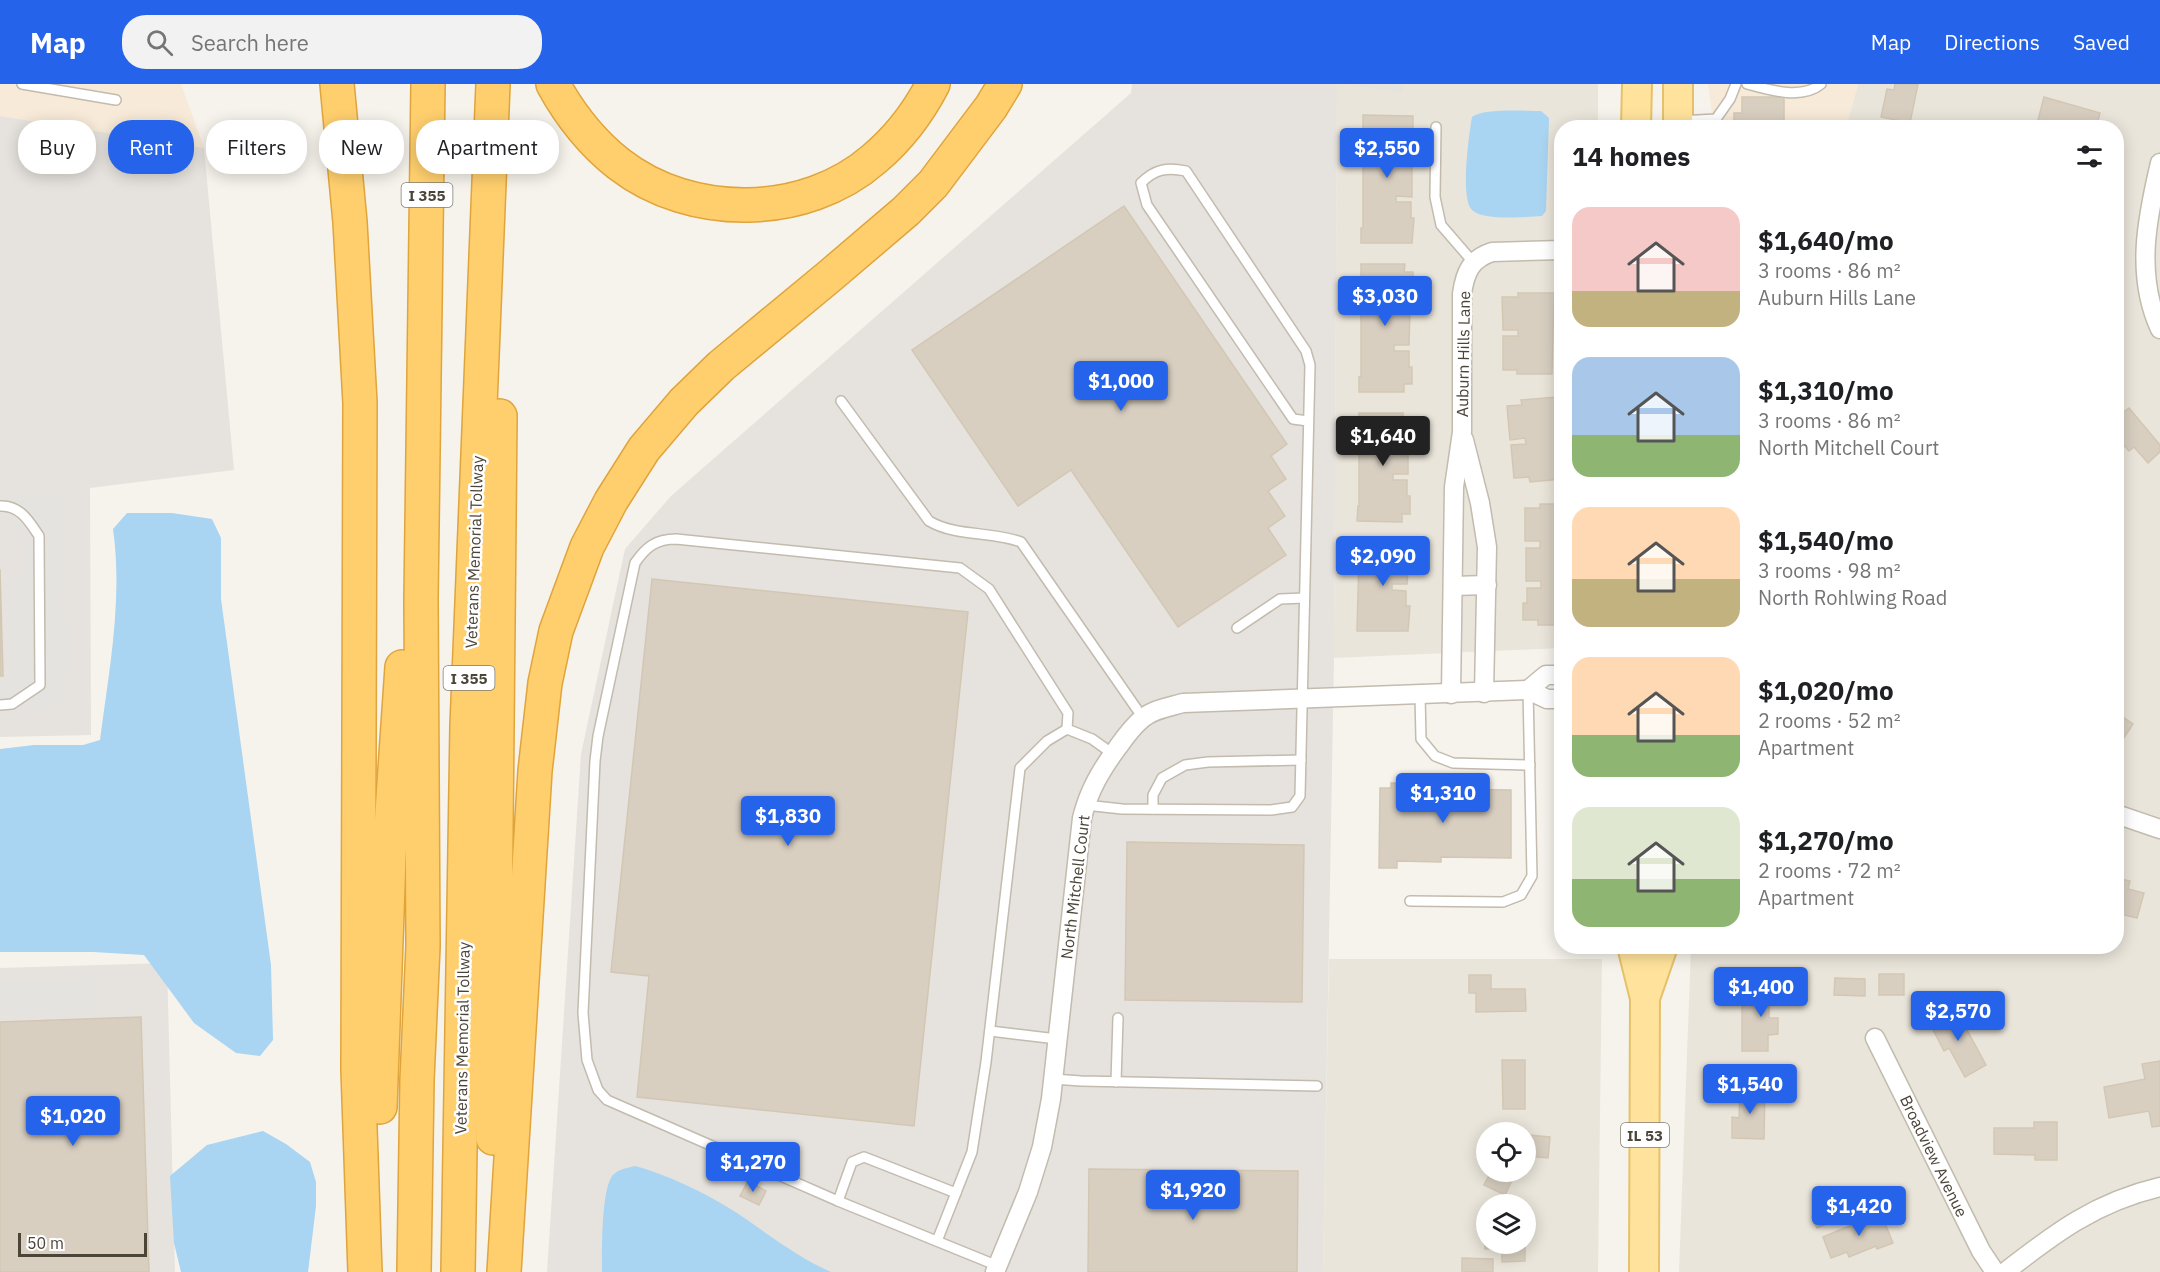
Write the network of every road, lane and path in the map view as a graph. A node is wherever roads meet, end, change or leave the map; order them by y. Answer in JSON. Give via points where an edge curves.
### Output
{"nodes":[{"id":1,"x":22,"y":84,"type":"edge"},
{"id":2,"x":337,"y":84,"type":"edge"},
{"id":3,"x":428,"y":84,"type":"edge"},
{"id":4,"x":492,"y":84,"type":"edge"},
{"id":5,"x":498,"y":84,"type":"edge"},
{"id":6,"x":553,"y":84,"type":"edge"},
{"id":7,"x":933,"y":84,"type":"edge"},
{"id":8,"x":1005,"y":84,"type":"edge"},
{"id":9,"x":1636,"y":84,"type":"edge"},
{"id":10,"x":1678,"y":84,"type":"edge"},
{"id":11,"x":1736,"y":84,"type":"edge"},
{"id":12,"x":1747,"y":84,"type":"edge"},
{"id":13,"x":1821,"y":84,"type":"edge"},
{"id":14,"x":66,"y":88,"type":"edge"},
{"id":15,"x":116,"y":100,"type":"dead end"},
{"id":16,"x":1636,"y":120,"type":"edge"},
{"id":17,"x":1678,"y":120,"type":"edge"},
{"id":18,"x":1708,"y":120,"type":"edge"},
{"id":19,"x":1436,"y":127,"type":"dead end"},
{"id":20,"x":2160,"y":163,"type":"edge"},
{"id":21,"x":1554,"y":250,"type":"edge"},
{"id":22,"x":1473,"y":262,"type":"junction"},
{"id":23,"x":425,"y":306,"type":"junction"},
{"id":24,"x":2160,"y":329,"type":"edge"},
{"id":25,"x":841,"y":401,"type":"dead end"},
{"id":26,"x":1308,"y":421,"type":"junction"},
{"id":27,"x":1462,"y":432,"type":"junction"},
{"id":28,"x":0,"y":506,"type":"edge"},
{"id":29,"x":1487,"y":585,"type":"junction"},
{"id":30,"x":1453,"y":586,"type":"junction"},
{"id":31,"x":1304,"y":598,"type":"junction"},
{"id":32,"x":1237,"y":628,"type":"dead end"},
{"id":33,"x":1554,"y":675,"type":"edge"},
{"id":34,"x":1528,"y":690,"type":"junction"},
{"id":35,"x":1484,"y":693,"type":"junction"},
{"id":36,"x":1451,"y":694,"type":"junction"},
{"id":37,"x":1420,"y":695,"type":"junction"},
{"id":38,"x":1302,"y":699,"type":"junction"},
{"id":39,"x":1554,"y":699,"type":"edge"},
{"id":40,"x":0,"y":705,"type":"edge"},
{"id":41,"x":1143,"y":717,"type":"junction"},
{"id":42,"x":1067,"y":729,"type":"junction"},
{"id":43,"x":1113,"y":754,"type":"junction"},
{"id":44,"x":1301,"y":760,"type":"junction"},
{"id":45,"x":1530,"y":765,"type":"junction"},
{"id":46,"x":1085,"y":805,"type":"junction"},
{"id":47,"x":1153,"y":809,"type":"junction"},
{"id":48,"x":2124,"y":817,"type":"edge"},
{"id":49,"x":2160,"y":829,"type":"edge"},
{"id":50,"x":1410,"y":901,"type":"dead end"},
{"id":51,"x":1634,"y":954,"type":"edge"},
{"id":52,"x":1660,"y":954,"type":"edge"},
{"id":53,"x":1644,"y":998,"type":"junction"},
{"id":54,"x":1118,"y":1018,"type":"dead end"},
{"id":55,"x":990,"y":1030,"type":"junction"},
{"id":56,"x":1875,"y":1038,"type":"dead end"},
{"id":57,"x":1057,"y":1039,"type":"junction"},
{"id":58,"x":1053,"y":1079,"type":"junction"},
{"id":59,"x":1116,"y":1082,"type":"junction"},
{"id":60,"x":1317,"y":1086,"type":"dead end"},
{"id":61,"x":2160,"y":1187,"type":"edge"},
{"id":62,"x":956,"y":1193,"type":"junction"},
{"id":63,"x":838,"y":1201,"type":"junction"},
{"id":64,"x":937,"y":1241,"type":"junction"},
{"id":65,"x":997,"y":1269,"type":"edge"},
{"id":66,"x":365,"y":1272,"type":"edge"},
{"id":67,"x":373,"y":1272,"type":"edge"},
{"id":68,"x":414,"y":1272,"type":"edge"},
{"id":69,"x":458,"y":1272,"type":"edge"},
{"id":70,"x":492,"y":1272,"type":"edge"},
{"id":71,"x":504,"y":1272,"type":"edge"},
{"id":72,"x":1644,"y":1272,"type":"edge"},
{"id":73,"x":1995,"y":1272,"type":"edge"},
{"id":74,"x":2005,"y":1272,"type":"edge"}],
"edges":[{"from":1,"to":14,"type":"lane"},
{"from":2,"to":66,"type":"highway","via":[[350,222],[360,403],[358,1070]]},
{"from":3,"to":23,"type":"highway","number":"I 355"},
{"from":4,"to":69,"type":"highway","name":"Veterans Memorial Tollway","number":"I 355","via":[[467,726]]},
{"from":5,"to":70,"type":"highway","via":[[501,504]]},
{"from":6,"to":7,"type":"highway","via":[[574,119],[621,166],[681,196],[719,204],[762,205],[833,185],[874,160],[923,103]]},
{"from":8,"to":71,"type":"highway","via":[[933,184],[684,402],[644,449],[587,547],[556,631],[545,683],[535,771]]},
{"from":9,"to":16,"type":"main road"},
{"from":10,"to":17,"type":"main road"},
{"from":11,"to":18,"type":"lane","via":[[1716,119]]},
{"from":12,"to":13,"type":"lane","via":[[1773,91],[1812,91]]},
{"from":14,"to":15,"type":"lane"},
{"from":19,"to":22,"type":"lane","via":[[1435,197],[1441,225]]},
{"from":20,"to":24,"type":"street","via":[[2144,253],[2148,290]]},
{"from":21,"to":22,"type":"street","via":[[1492,252]]},
{"from":22,"to":27,"type":"street","name":"Auburn Hills Lane","via":[[1462,294]]},
{"from":23,"to":67,"type":"highway","via":[[389,857]]},
{"from":23,"to":68,"type":"highway","number":"I 355","via":[[423,946]]},
{"from":25,"to":41,"type":"lane","via":[[929,521],[942,529],[1005,536],[1021,542]]},
{"from":26,"to":26,"type":"lane","via":[[1293,419],[1147,205],[1142,183],[1150,173],[1170,168],[1186,171],[1306,351],[1310,365]]},
{"from":26,"to":31,"type":"lane"},
{"from":27,"to":29,"type":"street","name":"Auburn Hills Lane","via":[[1482,514]]},
{"from":27,"to":30,"type":"street","name":"Auburn Hills Lane","via":[[1454,487]]},
{"from":28,"to":40,"type":"lane","via":[[10,506],[26,518],[39,536],[40,674],[40,685],[12,704]]},
{"from":29,"to":30,"type":"street"},
{"from":29,"to":35,"type":"street","name":"Auburn Hills Lane"},
{"from":30,"to":36,"type":"street","name":"Auburn Hills Lane"},
{"from":31,"to":32,"type":"lane","via":[[1280,599]]},
{"from":31,"to":38,"type":"lane"},
{"from":33,"to":34,"type":"street","name":"North Mitchell Court","via":[[1546,675]]},
{"from":34,"to":35,"type":"street","name":"North Mitchell Court"},
{"from":34,"to":39,"type":"street","name":"North Mitchell Court"},
{"from":34,"to":45,"type":"lane"},
{"from":35,"to":36,"type":"street","name":"North Mitchell Court"},
{"from":36,"to":37,"type":"street","name":"North Mitchell Court"},
{"from":37,"to":38,"type":"street","name":"North Mitchell Court"},
{"from":37,"to":45,"type":"lane","via":[[1421,739],[1436,756],[1453,763]]},
{"from":38,"to":41,"type":"street","name":"North Mitchell Court","via":[[1183,703]]},
{"from":38,"to":44,"type":"lane"},
{"from":41,"to":43,"type":"street","name":"North Mitchell Court"},
{"from":42,"to":43,"type":"lane","via":[[1092,739]]},
{"from":42,"to":55,"type":"lane","via":[[1047,741],[1020,768]]},
{"from":42,"to":63,"type":"lane","via":[[1068,713],[989,589],[960,568],[676,539],[662,539],[644,549],[635,563],[595,761],[583,1013],[592,1077],[607,1100]]},
{"from":43,"to":46,"type":"street","name":"North Mitchell Court","via":[[1092,785]]},
{"from":44,"to":47,"type":"lane","via":[[1185,765],[1162,778],[1153,795]]},
{"from":44,"to":47,"type":"lane","via":[[1300,796],[1292,807]]},
{"from":45,"to":50,"type":"lane","via":[[1532,876],[1521,895],[1503,902]]},
{"from":46,"to":47,"type":"lane"},
{"from":46,"to":57,"type":"street","name":"North Mitchell Court"},
{"from":48,"to":49,"type":"street"},
{"from":51,"to":53,"type":"main road","number":"IL 53"},
{"from":52,"to":53,"type":"main road","number":"IL 53"},
{"from":53,"to":72,"type":"main road","number":"IL 53"},
{"from":54,"to":59,"type":"lane"},
{"from":55,"to":57,"type":"lane"},
{"from":55,"to":62,"type":"lane","via":[[972,1152]]},
{"from":56,"to":73,"type":"street","name":"Broadview Avenue"},
{"from":57,"to":58,"type":"street","name":"North Mitchell Court"},
{"from":58,"to":59,"type":"lane"},
{"from":58,"to":65,"type":"street","name":"North Mitchell Court","via":[[1042,1147]]},
{"from":59,"to":60,"type":"lane"},
{"from":61,"to":74,"type":"street","via":[[2127,1196],[2077,1219]]},
{"from":62,"to":63,"type":"lane","via":[[864,1157],[852,1162]]},
{"from":62,"to":64,"type":"lane"},
{"from":63,"to":64,"type":"lane"},
{"from":64,"to":65,"type":"lane"}]}
